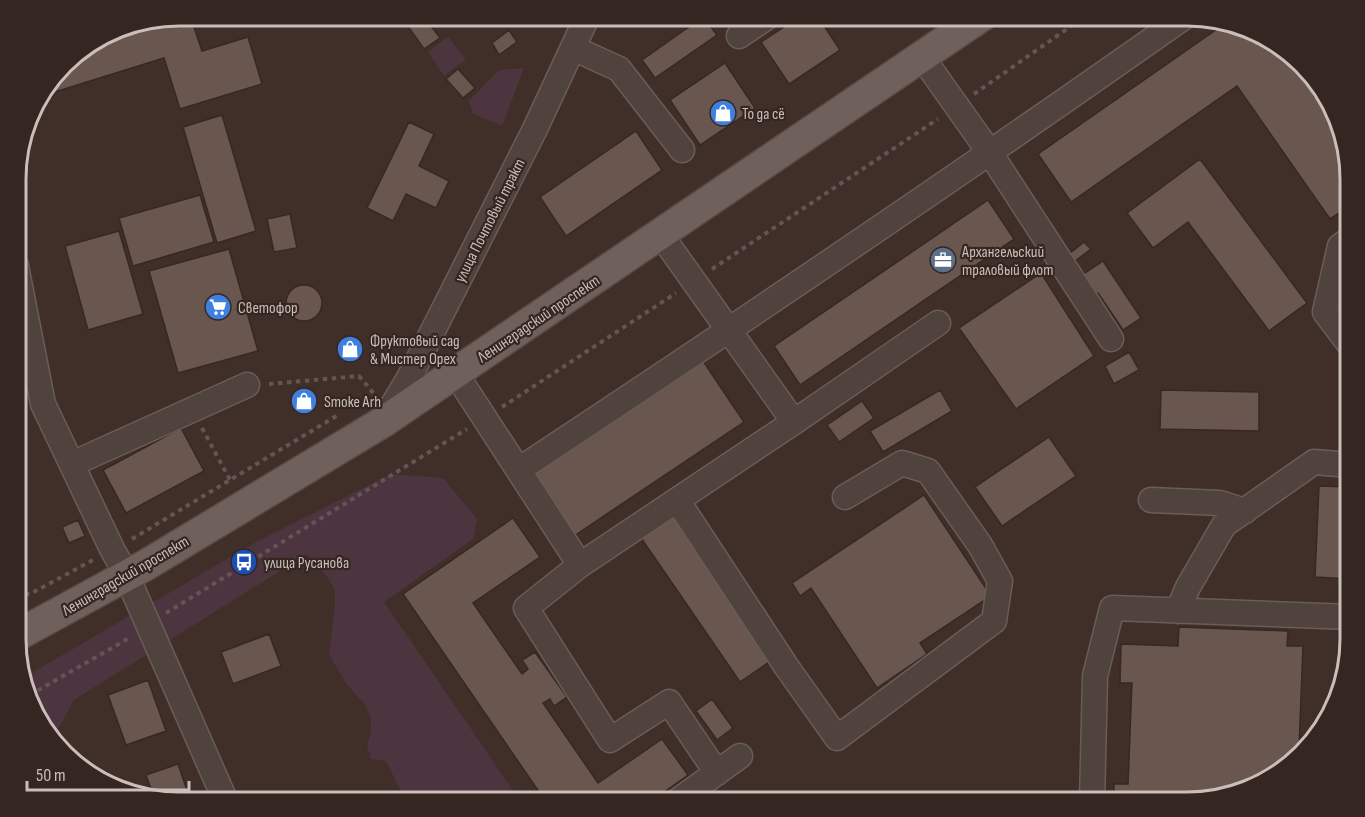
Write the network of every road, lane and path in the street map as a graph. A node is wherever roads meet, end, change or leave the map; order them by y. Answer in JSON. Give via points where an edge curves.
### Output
{"nodes":[{"id":1,"x":583,"y":26,"type":"edge"},
{"id":2,"x":754,"y":26,"type":"edge"},
{"id":3,"x":967,"y":26,"type":"edge"},
{"id":4,"x":1072,"y":26,"type":"edge"},
{"id":5,"x":1171,"y":26,"type":"edge"},
{"id":6,"x":739,"y":36,"type":"dead end"},
{"id":7,"x":573,"y":48,"type":"junction"},
{"id":8,"x":922,"y":57,"type":"junction"},
{"id":9,"x":957,"y":106,"type":"junction"},
{"id":10,"x":682,"y":150,"type":"dead end"},
{"id":11,"x":990,"y":153,"type":"junction"},
{"id":12,"x":661,"y":235,"type":"junction"},
{"id":13,"x":1339,"y":250,"type":"edge"},
{"id":14,"x":694,"y":281,"type":"junction"},
{"id":15,"x":26,"y":316,"type":"edge"},
{"id":16,"x":938,"y":323,"type":"dead end"},
{"id":17,"x":1339,"y":330,"type":"edge"},
{"id":18,"x":729,"y":331,"type":"junction"},
{"id":19,"x":1111,"y":339,"type":"dead end"},
{"id":20,"x":456,"y":374,"type":"junction"},
{"id":21,"x":247,"y":386,"type":"joint"},
{"id":22,"x":379,"y":409,"type":"junction"},
{"id":23,"x":192,"y":410,"type":"junction"},
{"id":24,"x":338,"y":415,"type":"dead end"},
{"id":25,"x":485,"y":418,"type":"junction"},
{"id":26,"x":794,"y":422,"type":"junction"},
{"id":27,"x":72,"y":464,"type":"junction"},
{"id":28,"x":1339,"y":464,"type":"edge"},
{"id":29,"x":520,"y":469,"type":"junction"},
{"id":30,"x":230,"y":480,"type":"junction"},
{"id":31,"x":845,"y":497,"type":"dead end"},
{"id":32,"x":677,"y":500,"type":"junction"},
{"id":33,"x":1151,"y":500,"type":"dead end"},
{"id":34,"x":1245,"y":511,"type":"junction"},
{"id":35,"x":119,"y":562,"type":"junction"},
{"id":36,"x":580,"y":565,"type":"junction"},
{"id":37,"x":26,"y":593,"type":"edge"},
{"id":38,"x":1178,"y":610,"type":"junction"},
{"id":39,"x":1339,"y":617,"type":"edge"},
{"id":40,"x":149,"y":626,"type":"junction"},
{"id":41,"x":26,"y":629,"type":"edge"},
{"id":42,"x":35,"y":692,"type":"edge"},
{"id":43,"x":740,"y":756,"type":"dead end"},
{"id":44,"x":717,"y":773,"type":"junction"},
{"id":45,"x":691,"y":791,"type":"edge"},
{"id":46,"x":1092,"y":791,"type":"edge"},
{"id":47,"x":222,"y":792,"type":"edge"}],
"edges":[{"from":1,"to":7,"type":"street","name":"улица Почтовый тракт"},
{"from":2,"to":6,"type":"street"},
{"from":3,"to":8,"type":"main road","name":"Ленинградский проспект"},
{"from":4,"to":9,"type":"path"},
{"from":5,"to":11,"type":"street"},
{"from":7,"to":10,"type":"street","via":[[619,69]]},
{"from":7,"to":22,"type":"street","name":"улица Почтовый тракт","via":[[409,378]]},
{"from":8,"to":9,"type":"street"},
{"from":8,"to":12,"type":"main road","name":"Ленинградский проспект"},
{"from":9,"to":11,"type":"street"},
{"from":9,"to":14,"type":"path"},
{"from":11,"to":18,"type":"street"},
{"from":11,"to":19,"type":"street"},
{"from":12,"to":14,"type":"street"},
{"from":12,"to":20,"type":"main road","name":"Ленинградский проспект"},
{"from":13,"to":17,"type":"street","via":[[1325,312]]},
{"from":14,"to":18,"type":"street"},
{"from":14,"to":25,"type":"path"},
{"from":15,"to":27,"type":"street","via":[[43,404]]},
{"from":16,"to":26,"type":"street"},
{"from":18,"to":26,"type":"street"},
{"from":18,"to":29,"type":"street"},
{"from":20,"to":22,"type":"main road","name":"Ленинградский проспект"},
{"from":20,"to":25,"type":"street"},
{"from":21,"to":22,"type":"path","via":[[359,376]]},
{"from":21,"to":23,"type":"street"},
{"from":22,"to":35,"type":"main road","name":"Ленинградский проспект","via":[[146,565]]},
{"from":23,"to":27,"type":"street"},
{"from":23,"to":30,"type":"path"},
{"from":24,"to":30,"type":"path"},
{"from":25,"to":29,"type":"street"},
{"from":25,"to":40,"type":"path"},
{"from":26,"to":32,"type":"street"},
{"from":27,"to":35,"type":"street"},
{"from":28,"to":34,"type":"street","via":[[1314,462]]},
{"from":29,"to":36,"type":"street"},
{"from":30,"to":35,"type":"path"},
{"from":31,"to":32,"type":"street","via":[[902,463],[928,471],[1000,581],[994,621],[837,738]]},
{"from":32,"to":36,"type":"street"},
{"from":33,"to":34,"type":"street","via":[[1220,504]]},
{"from":34,"to":38,"type":"street","via":[[1224,525]]},
{"from":35,"to":37,"type":"path"},
{"from":35,"to":40,"type":"street"},
{"from":35,"to":41,"type":"main road","name":"Ленинградский проспект"},
{"from":36,"to":44,"type":"street","via":[[525,608],[610,741],[669,702]]},
{"from":38,"to":39,"type":"street"},
{"from":38,"to":46,"type":"street","via":[[1112,608],[1095,676]]},
{"from":40,"to":42,"type":"path"},
{"from":40,"to":47,"type":"street"},
{"from":43,"to":44,"type":"street"},
{"from":44,"to":45,"type":"street"}]}
